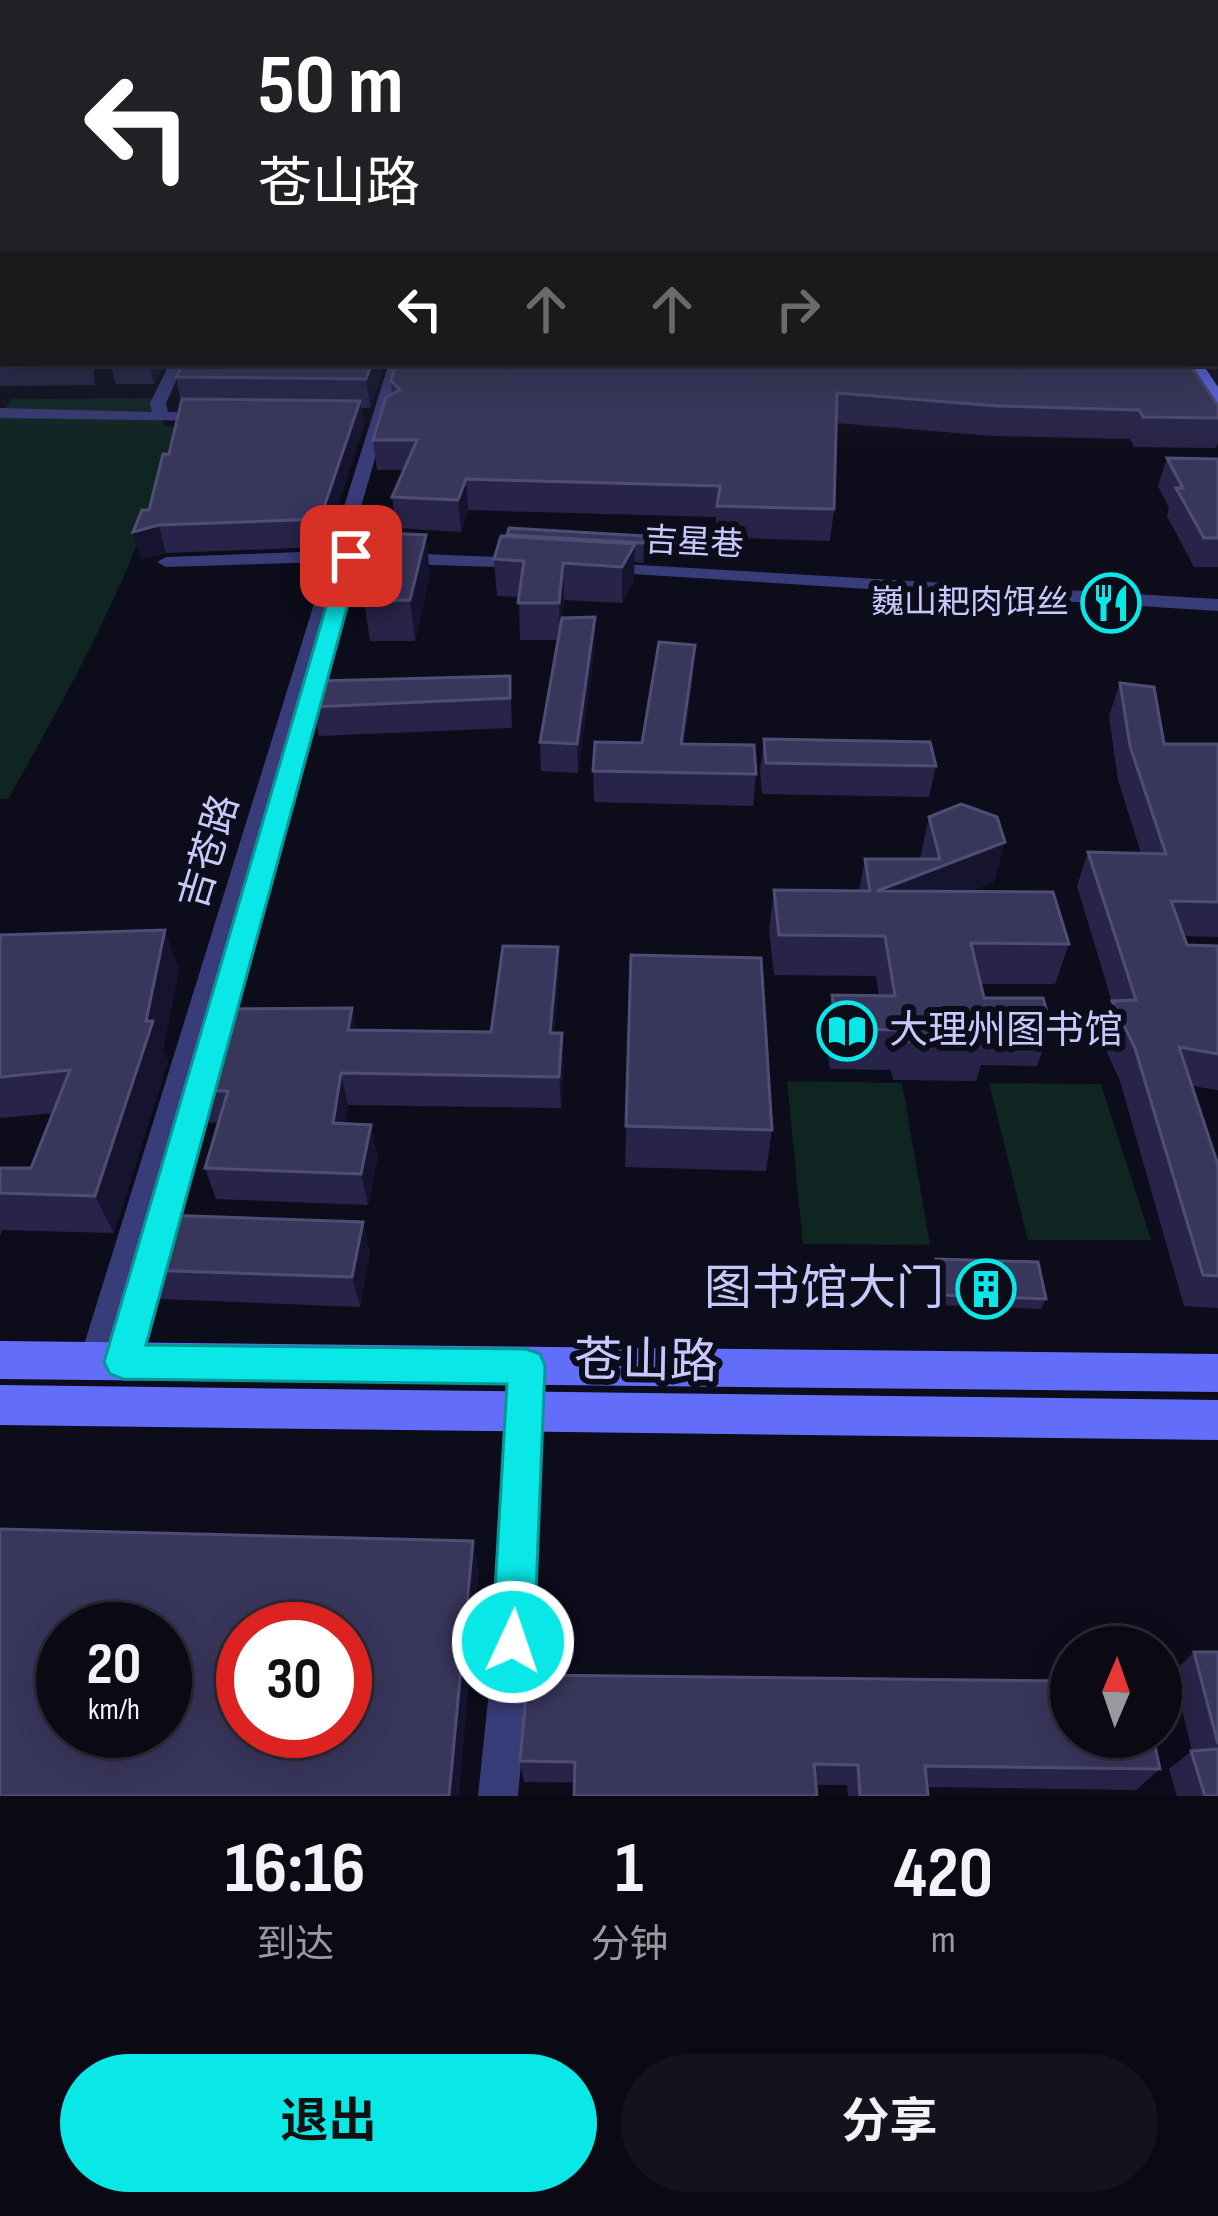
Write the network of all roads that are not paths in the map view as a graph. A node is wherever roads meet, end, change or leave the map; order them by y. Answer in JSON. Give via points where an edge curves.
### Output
{"nodes":[{"id":1,"x":176,"y":366,"type":"edge"},
{"id":2,"x":395,"y":366,"type":"edge"},
{"id":3,"x":406,"y":366,"type":"edge"},
{"id":4,"x":1195,"y":366,"type":"edge"},
{"id":5,"x":1218,"y":402,"type":"edge"},
{"id":6,"x":0,"y":413,"type":"edge"},
{"id":7,"x":160,"y":418,"type":"junction"},
{"id":8,"x":226,"y":418,"type":"edge"},
{"id":9,"x":375,"y":418,"type":"junction"},
{"id":10,"x":344,"y":557,"type":"junction"},
{"id":11,"x":166,"y":562,"type":"dead end"},
{"id":12,"x":548,"y":565,"type":"edge"},
{"id":13,"x":596,"y":568,"type":"edge"},
{"id":14,"x":1218,"y":605,"type":"edge"},
{"id":15,"x":0,"y":1360,"type":"edge"},
{"id":16,"x":109,"y":1361,"type":"junction"},
{"id":17,"x":526,"y":1366,"type":"junction"},
{"id":18,"x":1218,"y":1373,"type":"edge"},
{"id":19,"x":0,"y":1405,"type":"edge"},
{"id":20,"x":523,"y":1412,"type":"junction"},
{"id":21,"x":1218,"y":1420,"type":"edge"},
{"id":22,"x":499,"y":1796,"type":"edge"}],
"edges":[{"from":1,"to":7,"type":"street","via":[[158,403]]},
{"from":2,"to":9,"type":"street","name":"吉苍路"},
{"from":3,"to":9,"type":"street","name":"吉苍路"},
{"from":4,"to":5,"type":"main road"},
{"from":6,"to":7,"type":"street"},
{"from":7,"to":8,"type":"street"},
{"from":9,"to":10,"type":"street","name":"吉苍路"},
{"from":10,"to":11,"type":"street"},
{"from":10,"to":12,"type":"street"},
{"from":10,"to":16,"type":"street","name":"吉苍路"},
{"from":13,"to":14,"type":"street","name":"吉星巷"},
{"from":15,"to":16,"type":"main road","name":"苍山路"},
{"from":16,"to":17,"type":"main road","name":"苍山路"},
{"from":17,"to":18,"type":"main road","name":"苍山路"},
{"from":17,"to":20,"type":"street"},
{"from":19,"to":20,"type":"main road","name":"苍山路"},
{"from":20,"to":21,"type":"main road","name":"苍山路"},
{"from":20,"to":22,"type":"street"}]}
